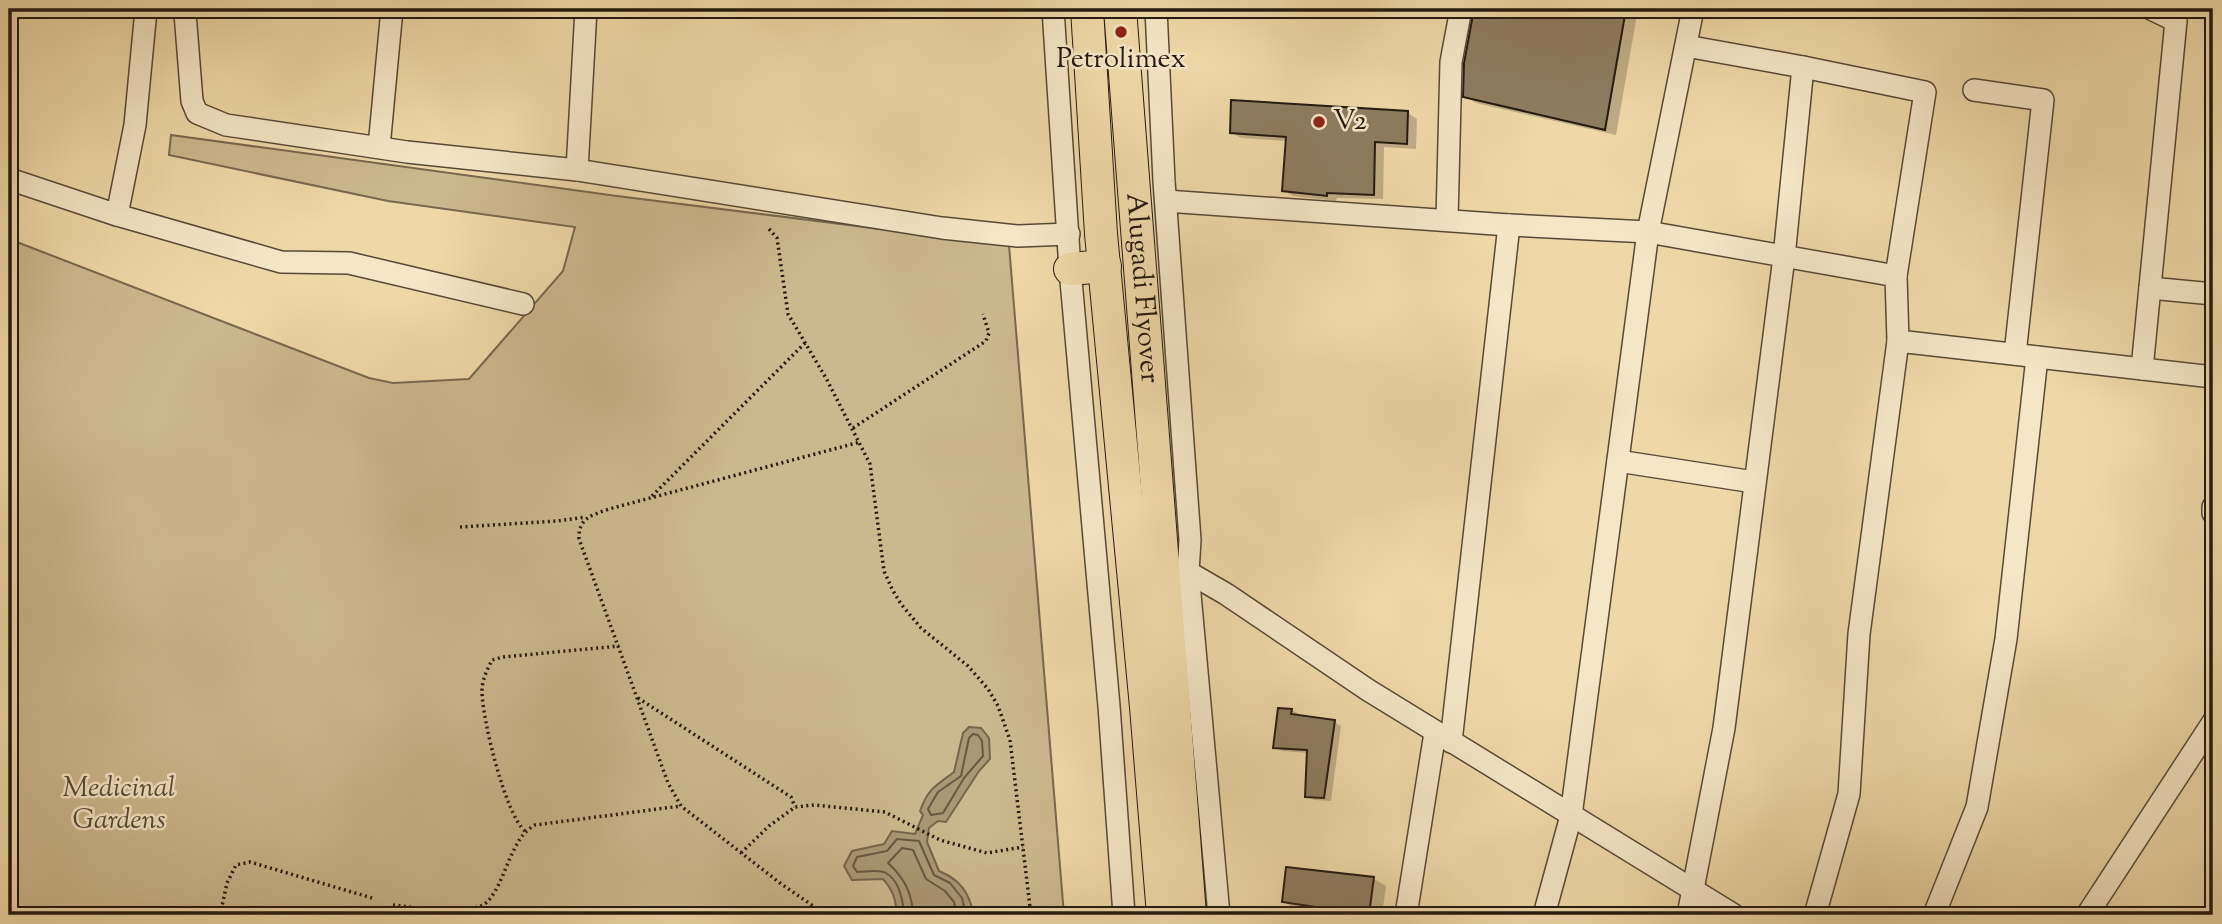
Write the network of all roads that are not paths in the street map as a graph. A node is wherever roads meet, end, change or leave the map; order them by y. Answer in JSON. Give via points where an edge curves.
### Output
{"nodes":[{"id":1,"x":141,"y":9,"type":"edge"},
{"id":2,"x":392,"y":9,"type":"edge"},
{"id":3,"x":586,"y":9,"type":"edge"},
{"id":4,"x":1053,"y":9,"type":"edge"},
{"id":5,"x":1087,"y":9,"type":"edge"},
{"id":6,"x":1120,"y":9,"type":"edge"},
{"id":7,"x":1156,"y":9,"type":"edge"},
{"id":8,"x":1461,"y":9,"type":"edge"},
{"id":9,"x":1693,"y":9,"type":"edge"},
{"id":10,"x":2151,"y":9,"type":"edge"},
{"id":11,"x":186,"y":11,"type":"edge"},
{"id":12,"x":1686,"y":46,"type":"junction"},
{"id":13,"x":1803,"y":67,"type":"junction"},
{"id":14,"x":1974,"y":90,"type":"dead end"},
{"id":15,"x":379,"y":147,"type":"junction"},
{"id":16,"x":577,"y":170,"type":"junction"},
{"id":17,"x":9,"y":179,"type":"edge"},
{"id":18,"x":1166,"y":201,"type":"junction"},
{"id":19,"x":117,"y":215,"type":"junction"},
{"id":20,"x":1447,"y":219,"type":"junction"},
{"id":21,"x":1509,"y":225,"type":"junction"},
{"id":22,"x":1648,"y":232,"type":"junction"},
{"id":23,"x":1069,"y":234,"type":"junction"},
{"id":24,"x":1784,"y":257,"type":"junction"},
{"id":25,"x":1105,"y":266,"type":"junction"},
{"id":26,"x":1070,"y":269,"type":"junction"},
{"id":27,"x":1896,"y":276,"type":"junction"},
{"id":28,"x":2150,"y":288,"type":"junction"},
{"id":29,"x":2213,"y":294,"type":"edge"},
{"id":30,"x":523,"y":304,"type":"dead end"},
{"id":31,"x":1898,"y":341,"type":"junction"},
{"id":32,"x":2015,"y":354,"type":"junction"},
{"id":33,"x":2038,"y":356,"type":"junction"},
{"id":34,"x":2142,"y":369,"type":"junction"},
{"id":35,"x":2213,"y":377,"type":"edge"},
{"id":36,"x":1618,"y":461,"type":"junction"},
{"id":37,"x":1754,"y":482,"type":"junction"},
{"id":38,"x":2213,"y":508,"type":"edge"},
{"id":39,"x":2213,"y":513,"type":"edge"},
{"id":40,"x":1175,"y":569,"type":"junction"},
{"id":41,"x":2213,"y":722,"type":"edge"},
{"id":42,"x":1443,"y":738,"type":"junction"},
{"id":43,"x":1571,"y":816,"type":"junction"},
{"id":44,"x":1693,"y":890,"type":"junction"},
{"id":45,"x":1124,"y":915,"type":"edge"},
{"id":46,"x":1163,"y":915,"type":"edge"},
{"id":47,"x":1190,"y":915,"type":"edge"},
{"id":48,"x":1219,"y":915,"type":"edge"},
{"id":49,"x":1406,"y":915,"type":"edge"},
{"id":50,"x":1544,"y":915,"type":"edge"},
{"id":51,"x":1688,"y":915,"type":"edge"},
{"id":52,"x":1734,"y":915,"type":"edge"},
{"id":53,"x":1815,"y":915,"type":"edge"},
{"id":54,"x":1934,"y":915,"type":"edge"},
{"id":55,"x":2087,"y":915,"type":"edge"}],
"edges":[{"from":1,"to":11,"type":"street"},
{"from":1,"to":19,"type":"street","via":[[135,125]]},
{"from":2,"to":15,"type":"street"},
{"from":3,"to":16,"type":"street"},
{"from":4,"to":23,"type":"street"},
{"from":5,"to":25,"type":"highway","name":"Alugadi Flyover"},
{"from":6,"to":40,"type":"highway","name":"Alugadi Flyover","via":[[1160,528]]},
{"from":7,"to":18,"type":"street"},
{"from":8,"to":20,"type":"street","via":[[1451,62]]},
{"from":9,"to":12,"type":"street"},
{"from":10,"to":28,"type":"street","via":[[2176,21]]},
{"from":11,"to":15,"type":"street","via":[[192,101],[197,113],[226,125]]},
{"from":12,"to":13,"type":"street"},
{"from":12,"to":22,"type":"street"},
{"from":13,"to":24,"type":"street"},
{"from":13,"to":27,"type":"street","via":[[1926,92]]},
{"from":14,"to":32,"type":"street","via":[[2043,100]]},
{"from":15,"to":16,"type":"street"},
{"from":16,"to":23,"type":"street","via":[[942,228],[1018,236]]},
{"from":17,"to":19,"type":"street"},
{"from":18,"to":20,"type":"street"},
{"from":18,"to":40,"type":"street","via":[[1190,540]]},
{"from":19,"to":30,"type":"street","via":[[281,261],[349,263]]},
{"from":20,"to":21,"type":"street"},
{"from":21,"to":22,"type":"street"},
{"from":21,"to":42,"type":"street"},
{"from":22,"to":24,"type":"street"},
{"from":22,"to":36,"type":"street"},
{"from":23,"to":26,"type":"street"},
{"from":24,"to":27,"type":"street"},
{"from":24,"to":37,"type":"street"},
{"from":25,"to":26,"type":"highway"},
{"from":25,"to":46,"type":"highway","name":"Alugadi Flyover"},
{"from":26,"to":45,"type":"street"},
{"from":27,"to":31,"type":"street"},
{"from":28,"to":29,"type":"street"},
{"from":28,"to":34,"type":"street"},
{"from":31,"to":32,"type":"street"},
{"from":31,"to":53,"type":"street","via":[[1859,634],[1849,794]]},
{"from":32,"to":33,"type":"street"},
{"from":33,"to":34,"type":"street"},
{"from":33,"to":54,"type":"street","via":[[2006,639],[1977,807]]},
{"from":34,"to":35,"type":"street"},
{"from":36,"to":37,"type":"street"},
{"from":36,"to":43,"type":"street"},
{"from":37,"to":44,"type":"street","via":[[1724,728]]},
{"from":38,"to":39,"type":"street"},
{"from":40,"to":42,"type":"street","via":[[1226,594]]},
{"from":40,"to":47,"type":"highway","name":"Alugadi Flyover"},
{"from":40,"to":48,"type":"street"},
{"from":41,"to":55,"type":"street"},
{"from":42,"to":43,"type":"street"},
{"from":42,"to":49,"type":"street"},
{"from":43,"to":44,"type":"street"},
{"from":43,"to":50,"type":"street"},
{"from":44,"to":51,"type":"street"},
{"from":44,"to":52,"type":"street"}]}
